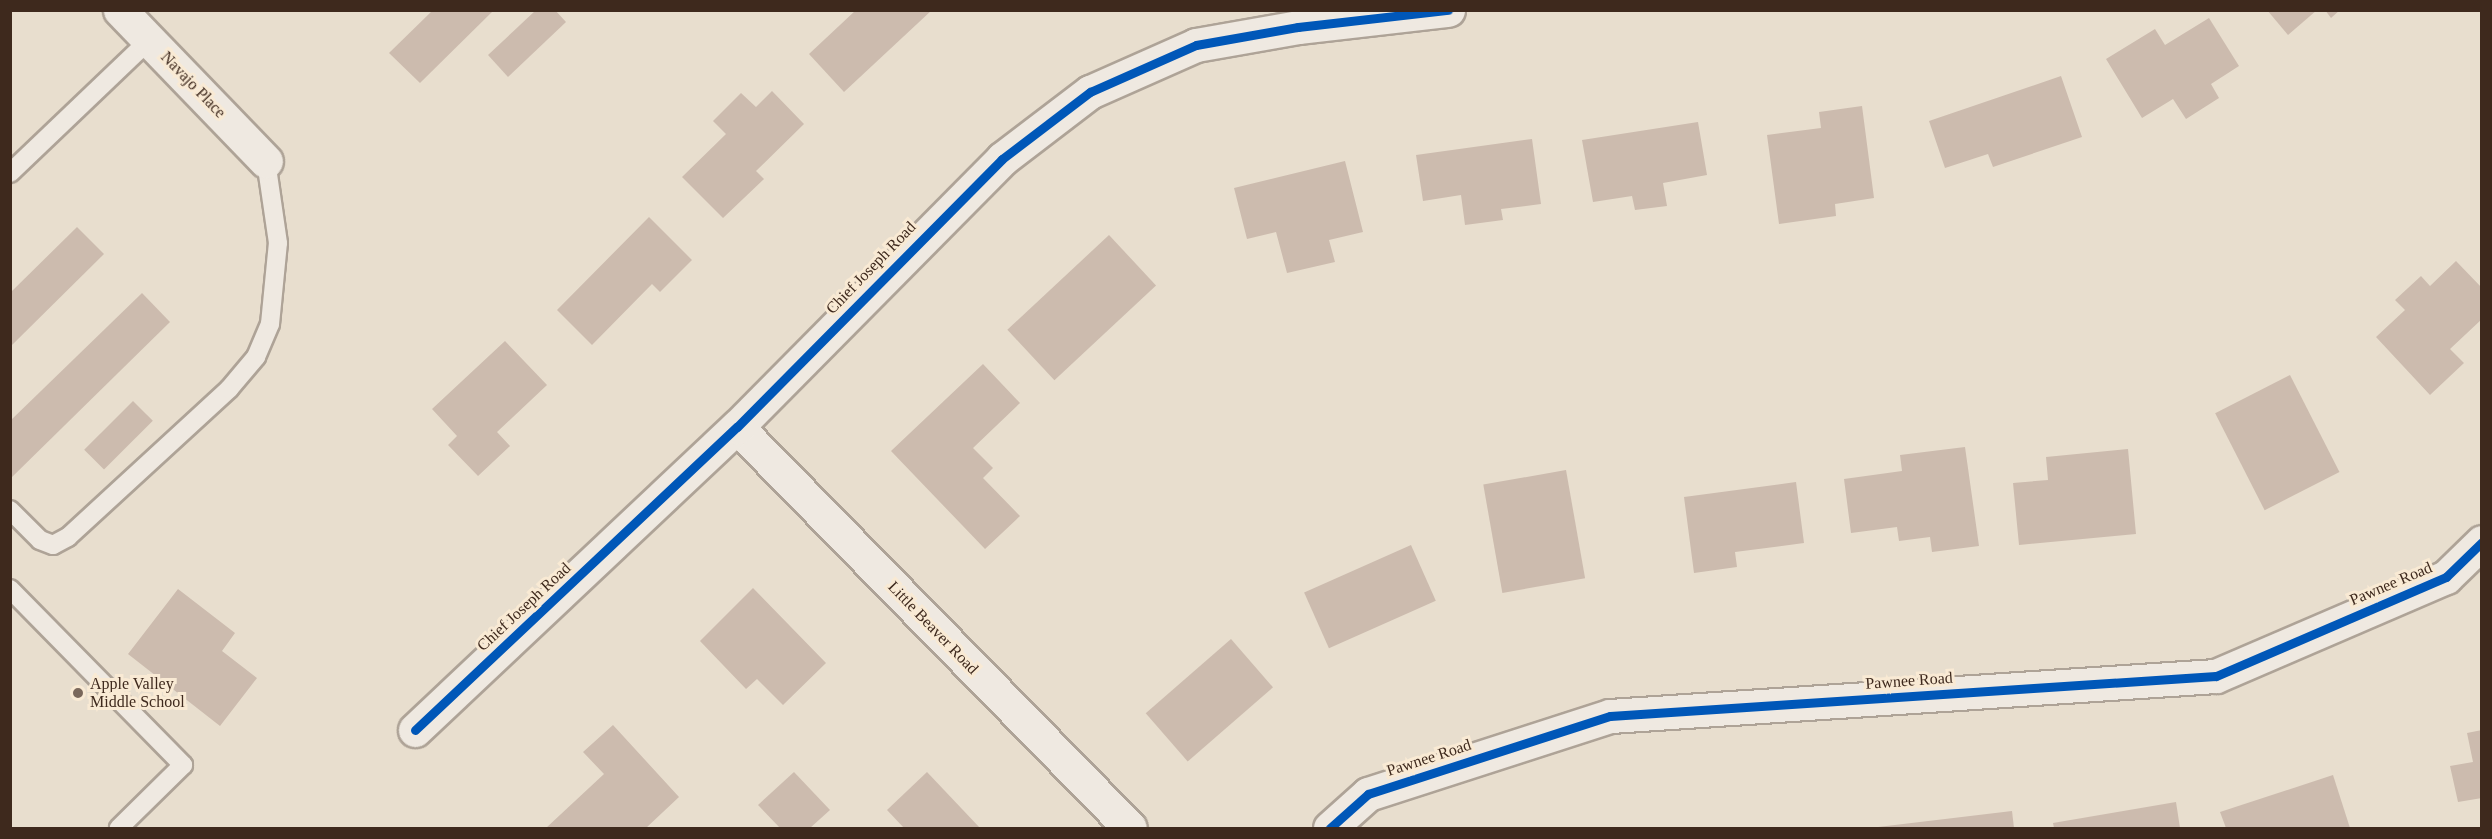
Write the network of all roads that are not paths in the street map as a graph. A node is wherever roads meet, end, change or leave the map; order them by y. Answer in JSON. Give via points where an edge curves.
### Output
{"nodes":[{"id":1,"x":120,"y":10,"type":"edge"},
{"id":2,"x":1448,"y":10,"type":"edge"},
{"id":3,"x":149,"y":40,"type":"junction"},
{"id":4,"x":266,"y":161,"type":"joint"},
{"id":5,"x":10,"y":173,"type":"edge"},
{"id":6,"x":737,"y":427,"type":"junction"},
{"id":7,"x":10,"y":510,"type":"edge"},
{"id":8,"x":2481,"y":542,"type":"edge"},
{"id":9,"x":10,"y":589,"type":"edge"},
{"id":10,"x":415,"y":730,"type":"dead end"},
{"id":11,"x":119,"y":828,"type":"edge"},
{"id":12,"x":1130,"y":828,"type":"edge"},
{"id":13,"x":1330,"y":828,"type":"edge"}],
"edges":[{"from":1,"to":3,"type":"street","name":"Navajo Place"},
{"from":2,"to":6,"type":"street","name":"Chief Joseph Road","via":[[1298,27],[1196,45],[1090,92],[1002,159]]},
{"from":3,"to":4,"type":"street","name":"Navajo Place"},
{"from":3,"to":5,"type":"lane"},
{"from":4,"to":7,"type":"lane","via":[[278,243],[270,324],[256,357],[229,389],[68,537],[53,545],[40,540]]},
{"from":6,"to":10,"type":"street","name":"Chief Joseph Road"},
{"from":6,"to":12,"type":"street","name":"Little Beaver Road"},
{"from":8,"to":13,"type":"street","name":"Pawnee Road","via":[[2446,577],[2216,676],[1610,716],[1368,794]]},
{"from":9,"to":11,"type":"lane","via":[[183,765]]}]}
